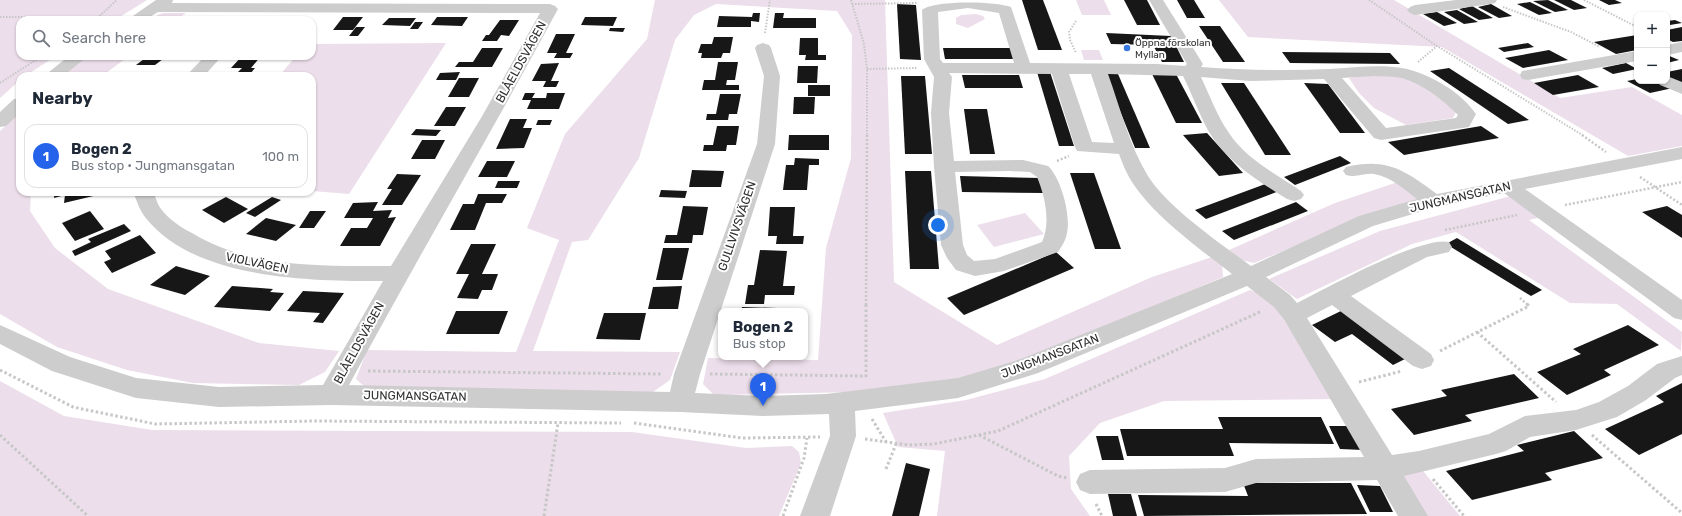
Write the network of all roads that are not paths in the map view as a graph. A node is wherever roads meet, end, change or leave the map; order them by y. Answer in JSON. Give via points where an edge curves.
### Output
{"nodes":[{"id":1,"x":1156,"y":0,"type":"edge"},
{"id":2,"x":1494,"y":2,"type":"edge"},
{"id":3,"x":161,"y":3,"type":"edge"},
{"id":4,"x":267,"y":6,"type":"junction"},
{"id":5,"x":1415,"y":10,"type":"dead end"},
{"id":6,"x":141,"y":16,"type":"edge"},
{"id":7,"x":256,"y":16,"type":"edge"},
{"id":8,"x":1682,"y":47,"type":"edge"},
{"id":9,"x":763,"y":48,"type":"road end"},
{"id":10,"x":1670,"y":49,"type":"edge"},
{"id":11,"x":74,"y":60,"type":"edge"},
{"id":12,"x":210,"y":60,"type":"edge"},
{"id":13,"x":1632,"y":60,"type":"edge"},
{"id":14,"x":1022,"y":67,"type":"junction"},
{"id":15,"x":938,"y":68,"type":"junction"},
{"id":16,"x":1059,"y":68,"type":"junction"},
{"id":17,"x":1090,"y":68,"type":"junction"},
{"id":18,"x":58,"y":72,"type":"edge"},
{"id":19,"x":198,"y":72,"type":"edge"},
{"id":20,"x":1190,"y":72,"type":"junction"},
{"id":21,"x":1329,"y":74,"type":"junction"},
{"id":22,"x":1528,"y":75,"type":"dead end"},
{"id":23,"x":1670,"y":83,"type":"edge"},
{"id":24,"x":1682,"y":89,"type":"edge"},
{"id":25,"x":16,"y":107,"type":"edge"},
{"id":26,"x":0,"y":122,"type":"edge"},
{"id":27,"x":1381,"y":134,"type":"junction"},
{"id":28,"x":1126,"y":149,"type":"junction"},
{"id":29,"x":1682,"y":153,"type":"edge"},
{"id":30,"x":944,"y":166,"type":"junction"},
{"id":31,"x":1374,"y":168,"type":"junction"},
{"id":32,"x":1353,"y":171,"type":"dead end"},
{"id":33,"x":1507,"y":186,"type":"junction"},
{"id":34,"x":1294,"y":195,"type":"dead end"},
{"id":35,"x":145,"y":196,"type":"edge"},
{"id":36,"x":1433,"y":201,"type":"junction"},
{"id":37,"x":1443,"y":239,"type":"road end"},
{"id":38,"x":398,"y":273,"type":"junction"},
{"id":39,"x":1249,"y":276,"type":"junction"},
{"id":40,"x":1333,"y":294,"type":"junction"},
{"id":41,"x":1288,"y":308,"type":"junction"},
{"id":42,"x":1682,"y":312,"type":"edge"},
{"id":43,"x":0,"y":334,"type":"edge"},
{"id":44,"x":1422,"y":360,"type":"dead end"},
{"id":45,"x":1682,"y":365,"type":"edge"},
{"id":46,"x":331,"y":395,"type":"junction"},
{"id":47,"x":680,"y":402,"type":"junction"},
{"id":48,"x":855,"y":402,"type":"junction"},
{"id":49,"x":1384,"y":468,"type":"junction"},
{"id":50,"x":1090,"y":482,"type":"road end"},
{"id":51,"x":815,"y":516,"type":"edge"},
{"id":52,"x":1413,"y":516,"type":"edge"}],
"edges":[{"from":1,"to":20,"type":"street","via":[[1195,64]]},
{"from":2,"to":5,"type":"street"},
{"from":3,"to":4,"type":"street","name":"BLÅELDSVÄGEN"},
{"from":3,"to":6,"type":"street"},
{"from":4,"to":7,"type":"street"},
{"from":4,"to":38,"type":"street","name":"BLÅELDSVÄGEN","via":[[550,9],[490,118]]},
{"from":8,"to":10,"type":"street"},
{"from":9,"to":47,"type":"street","name":"GULLVIVSVÄGEN","via":[[772,76],[766,144],[687,374]]},
{"from":11,"to":18,"type":"street"},
{"from":12,"to":19,"type":"street"},
{"from":13,"to":22,"type":"street"},
{"from":14,"to":15,"type":"street"},
{"from":14,"to":15,"type":"street","via":[[1006,10],[997,6],[941,5],[930,10],[932,59]]},
{"from":14,"to":16,"type":"street"},
{"from":15,"to":30,"type":"street","via":[[943,77],[940,113]]},
{"from":16,"to":17,"type":"street"},
{"from":16,"to":28,"type":"street","via":[[1084,147]]},
{"from":17,"to":20,"type":"street"},
{"from":17,"to":28,"type":"street"},
{"from":20,"to":21,"type":"street","via":[[1250,76]]},
{"from":20,"to":34,"type":"street","via":[[1219,133],[1241,158]]},
{"from":21,"to":27,"type":"street"},
{"from":21,"to":27,"type":"street","via":[[1374,71],[1402,74],[1423,82],[1467,114],[1463,123]]},
{"from":23,"to":24,"type":"street"},
{"from":25,"to":26,"type":"street"},
{"from":27,"to":31,"type":"street"},
{"from":28,"to":39,"type":"street","via":[[1139,177],[1155,198],[1196,235]]},
{"from":29,"to":33,"type":"street","name":"JUNGMANSGATAN"},
{"from":30,"to":30,"type":"street","via":[[1023,166],[1041,170],[1047,179],[1059,223],[1056,239],[1050,247],[989,268],[976,270],[966,267],[956,256],[952,245]]},
{"from":31,"to":32,"type":"street"},
{"from":31,"to":36,"type":"street","via":[[1399,176]]},
{"from":33,"to":36,"type":"street","name":"JUNGMANSGATAN"},
{"from":33,"to":42,"type":"street"},
{"from":35,"to":38,"type":"street","name":"VIOLVÄGEN","via":[[150,209],[163,224],[205,251],[231,260],[285,270]]},
{"from":36,"to":39,"type":"street","name":"JUNGMANSGATAN","via":[[1366,221]]},
{"from":37,"to":40,"type":"street"},
{"from":38,"to":46,"type":"street","name":"BLÅELDSVÄGEN"},
{"from":39,"to":41,"type":"street"},
{"from":39,"to":48,"type":"street","name":"JUNGMANSGATAN","via":[[1030,366],[958,388]]},
{"from":40,"to":41,"type":"street"},
{"from":40,"to":44,"type":"street"},
{"from":41,"to":49,"type":"street"},
{"from":43,"to":46,"type":"street","name":"JUNGMANSGATAN","via":[[61,364],[136,388],[219,397]]},
{"from":45,"to":49,"type":"street","via":[[1666,370],[1637,393],[1608,410],[1576,420],[1525,428],[1496,443]]},
{"from":46,"to":47,"type":"street","name":"JUNGMANSGATAN"},
{"from":47,"to":48,"type":"street","name":"JUNGMANSGATAN","via":[[763,406]]},
{"from":48,"to":51,"type":"street"},
{"from":49,"to":50,"type":"street","via":[[1256,471],[1225,480]]},
{"from":49,"to":52,"type":"street"}]}
